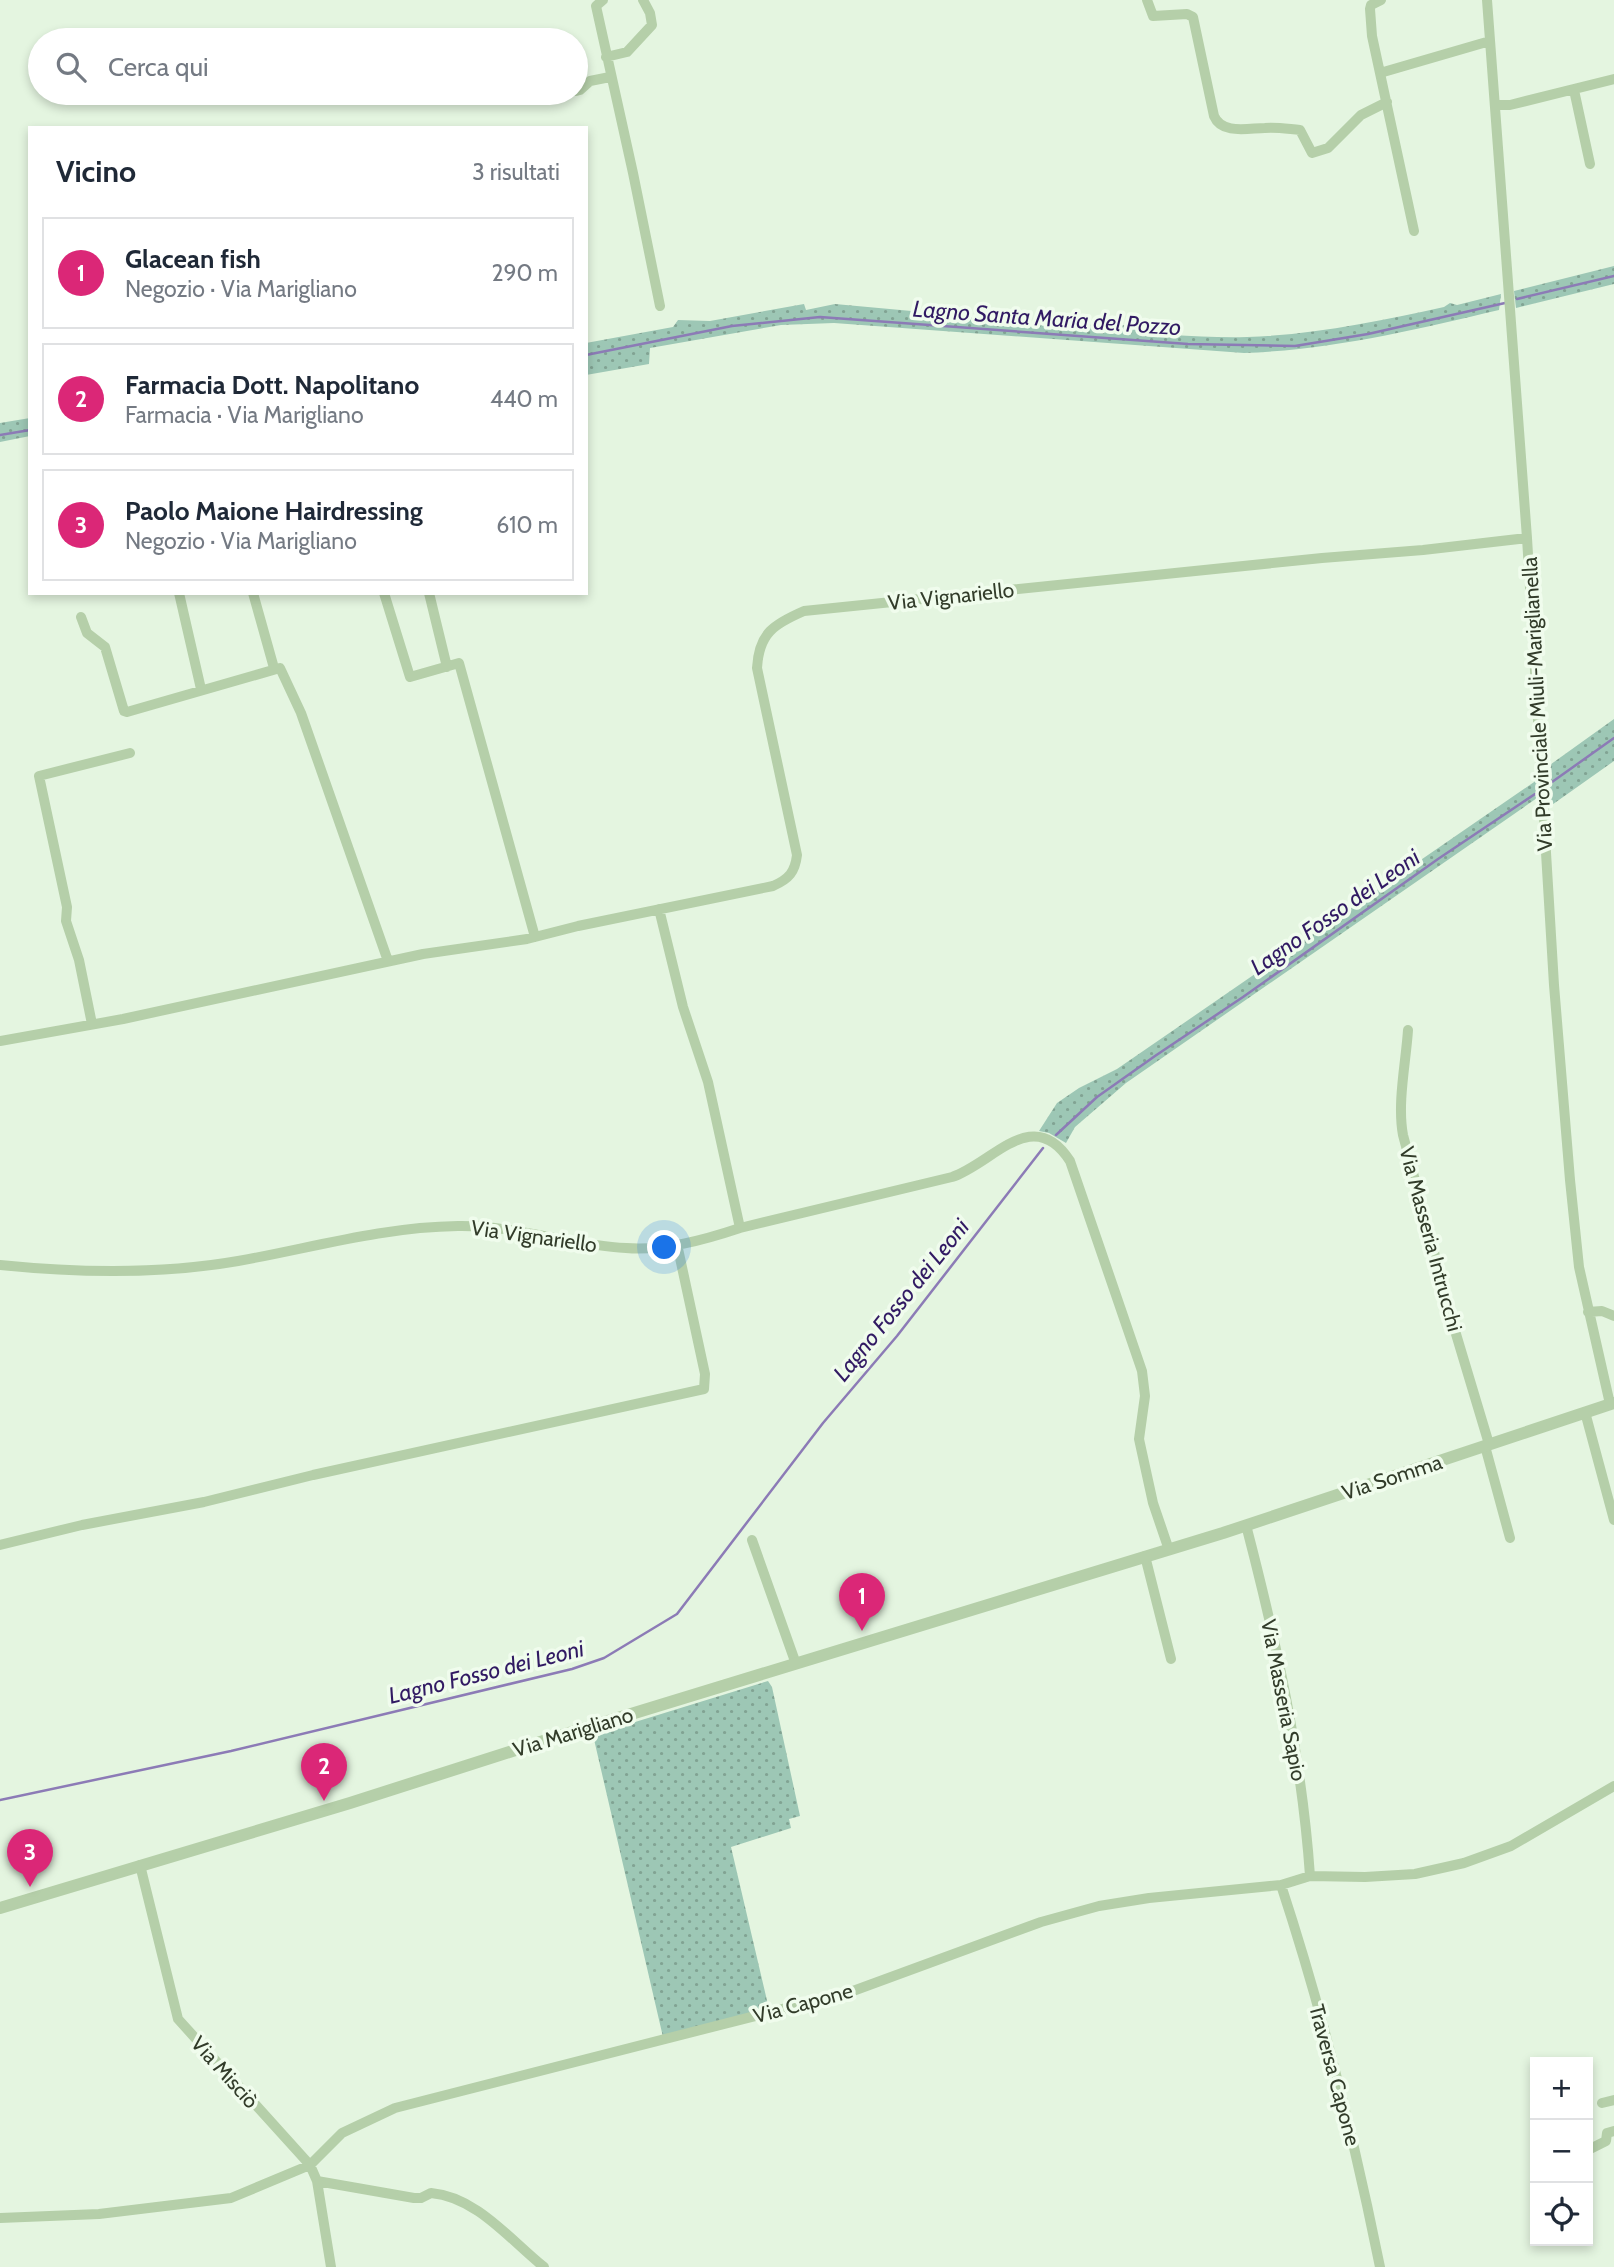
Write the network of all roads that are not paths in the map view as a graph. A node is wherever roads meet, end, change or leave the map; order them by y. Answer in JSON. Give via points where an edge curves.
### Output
{"nodes":[{"id":1,"x":603,"y":0,"type":"edge"},
{"id":2,"x":643,"y":0,"type":"edge"},
{"id":3,"x":1147,"y":0,"type":"edge"},
{"id":4,"x":1381,"y":0,"type":"edge"},
{"id":5,"x":1487,"y":0,"type":"edge"},
{"id":6,"x":1490,"y":41,"type":"junction"},
{"id":7,"x":606,"y":57,"type":"junction"},
{"id":8,"x":1380,"y":73,"type":"junction"},
{"id":9,"x":610,"y":77,"type":"junction"},
{"id":10,"x":1614,"y":79,"type":"edge"},
{"id":11,"x":588,"y":83,"type":"edge"},
{"id":12,"x":1574,"y":90,"type":"junction"},
{"id":13,"x":1387,"y":102,"type":"junction"},
{"id":14,"x":1495,"y":104,"type":"junction"},
{"id":15,"x":1590,"y":164,"type":"dead end"},
{"id":16,"x":1414,"y":231,"type":"dead end"},
{"id":17,"x":660,"y":306,"type":"dead end"},
{"id":18,"x":1527,"y":538,"type":"junction"},
{"id":19,"x":179,"y":595,"type":"edge"},
{"id":20,"x":254,"y":595,"type":"edge"},
{"id":21,"x":385,"y":595,"type":"edge"},
{"id":22,"x":429,"y":595,"type":"edge"},
{"id":23,"x":81,"y":617,"type":"dead end"},
{"id":24,"x":447,"y":667,"type":"junction"},
{"id":25,"x":274,"y":668,"type":"junction"},
{"id":26,"x":201,"y":689,"type":"junction"},
{"id":27,"x":130,"y":753,"type":"dead end"},
{"id":28,"x":659,"y":909,"type":"junction"},
{"id":29,"x":535,"y":937,"type":"junction"},
{"id":30,"x":388,"y":961,"type":"junction"},
{"id":31,"x":92,"y":1024,"type":"junction"},
{"id":32,"x":1408,"y":1030,"type":"dead end"},
{"id":33,"x":0,"y":1041,"type":"edge"},
{"id":34,"x":740,"y":1228,"type":"junction"},
{"id":35,"x":677,"y":1244,"type":"junction"},
{"id":36,"x":0,"y":1265,"type":"edge"},
{"id":37,"x":1588,"y":1312,"type":"junction"},
{"id":38,"x":1614,"y":1316,"type":"edge"},
{"id":39,"x":1612,"y":1404,"type":"edge"},
{"id":40,"x":1585,"y":1412,"type":"junction"},
{"id":41,"x":1487,"y":1445,"type":"junction"},
{"id":42,"x":1614,"y":1520,"type":"edge"},
{"id":43,"x":1246,"y":1525,"type":"junction"},
{"id":44,"x":1510,"y":1538,"type":"dead end"},
{"id":45,"x":752,"y":1540,"type":"dead end"},
{"id":46,"x":0,"y":1545,"type":"edge"},
{"id":47,"x":1169,"y":1550,"type":"junction"},
{"id":48,"x":1145,"y":1556,"type":"junction"},
{"id":49,"x":1171,"y":1659,"type":"dead end"},
{"id":50,"x":796,"y":1664,"type":"junction"},
{"id":51,"x":1614,"y":1786,"type":"edge"},
{"id":52,"x":139,"y":1865,"type":"junction"},
{"id":53,"x":1310,"y":1876,"type":"junction"},
{"id":54,"x":1281,"y":1885,"type":"junction"},
{"id":55,"x":0,"y":1908,"type":"edge"},
{"id":56,"x":1614,"y":2100,"type":"edge"},
{"id":57,"x":1602,"y":2103,"type":"dead end"},
{"id":58,"x":1614,"y":2131,"type":"edge"},
{"id":59,"x":1593,"y":2148,"type":"edge"},
{"id":60,"x":310,"y":2165,"type":"junction"},
{"id":61,"x":317,"y":2181,"type":"junction"},
{"id":62,"x":0,"y":2218,"type":"edge"},
{"id":63,"x":331,"y":2267,"type":"edge"},
{"id":64,"x":544,"y":2267,"type":"edge"},
{"id":65,"x":1380,"y":2267,"type":"edge"}],
"edges":[{"from":1,"to":7,"type":"street","via":[[596,6]]},
{"from":2,"to":7,"type":"street","via":[[652,26],[627,52]]},
{"from":3,"to":13,"type":"street","via":[[1153,16],[1187,13],[1193,18],[1214,116],[1222,125],[1300,130],[1312,153],[1328,148],[1361,115]]},
{"from":4,"to":8,"type":"street","via":[[1370,9]]},
{"from":5,"to":6,"type":"street","name":"Via Provinciale Miuli-Mariglianella"},
{"from":6,"to":8,"type":"street"},
{"from":6,"to":14,"type":"street","name":"Via Provinciale Miuli-Mariglianella"},
{"from":7,"to":9,"type":"street"},
{"from":8,"to":13,"type":"street"},
{"from":9,"to":11,"type":"street"},
{"from":9,"to":17,"type":"street"},
{"from":10,"to":12,"type":"street"},
{"from":12,"to":14,"type":"street","via":[[1510,105]]},
{"from":12,"to":15,"type":"street"},
{"from":13,"to":16,"type":"street"},
{"from":14,"to":18,"type":"street","name":"Via Provinciale Miuli-Mariglianella"},
{"from":18,"to":28,"type":"street","name":"Via Vignariello","via":[[804,611],[775,624],[758,652],[797,855],[795,870],[773,887]]},
{"from":18,"to":37,"type":"street","name":"Via Provinciale Miuli-Mariglianella","via":[[1554,985],[1579,1267]]},
{"from":19,"to":26,"type":"street"},
{"from":20,"to":25,"type":"street"},
{"from":21,"to":24,"type":"street","via":[[410,677]]},
{"from":22,"to":24,"type":"street"},
{"from":23,"to":26,"type":"street","via":[[87,633],[105,647],[124,711]]},
{"from":24,"to":29,"type":"street","via":[[458,663]]},
{"from":25,"to":26,"type":"street"},
{"from":25,"to":30,"type":"street","via":[[280,668],[301,713]]},
{"from":27,"to":31,"type":"street","via":[[38,776]]},
{"from":28,"to":29,"type":"street","name":"Via Vignariello"},
{"from":28,"to":34,"type":"street","via":[[683,1007],[708,1082]]},
{"from":29,"to":30,"type":"street","name":"Via Vignariello"},
{"from":30,"to":31,"type":"street","name":"Via Vignariello"},
{"from":31,"to":33,"type":"street","name":"Via Vignariello"},
{"from":32,"to":41,"type":"street","name":"Via Masseria Intrucchi","via":[[1403,1135]]},
{"from":34,"to":35,"type":"street","name":"Via Vignariello"},
{"from":34,"to":47,"type":"street","name":"Via Vignariello","via":[[952,1177],[1022,1137],[1054,1143],[1070,1161],[1144,1382],[1139,1439]]},
{"from":35,"to":36,"type":"street","name":"Via Vignariello","via":[[627,1248],[460,1226],[391,1230],[237,1261],[162,1270]]},
{"from":35,"to":46,"type":"street","via":[[705,1374],[704,1389]]},
{"from":37,"to":38,"type":"street"},
{"from":37,"to":39,"type":"street","name":"Via Provinciale Miuli-Mariglianella"},
{"from":39,"to":40,"type":"street","name":"Via Somma"},
{"from":40,"to":41,"type":"street","name":"Via Somma"},
{"from":40,"to":42,"type":"street"},
{"from":41,"to":43,"type":"street","name":"Via Somma"},
{"from":41,"to":44,"type":"street","name":"Via Masseria Intrucchi"},
{"from":43,"to":47,"type":"street","name":"Via Somma"},
{"from":43,"to":53,"type":"street","name":"Via Masseria Sapio","via":[[1282,1675],[1307,1826]]},
{"from":45,"to":50,"type":"street"},
{"from":47,"to":48,"type":"street","name":"Via Marigliano"},
{"from":48,"to":49,"type":"street"},
{"from":48,"to":50,"type":"street","name":"Via Marigliano"},
{"from":50,"to":52,"type":"street","name":"Via Marigliano"},
{"from":51,"to":53,"type":"street","name":"Via Capone","via":[[1489,1856],[1415,1874]]},
{"from":52,"to":55,"type":"street","name":"Via Marigliano"},
{"from":52,"to":60,"type":"street","name":"Via Misciò","via":[[178,2019]]},
{"from":53,"to":54,"type":"street","name":"Via Capone"},
{"from":54,"to":60,"type":"street","name":"Via Capone","via":[[1099,1906],[1029,1926],[853,1991],[395,2108],[342,2133]]},
{"from":54,"to":65,"type":"street","name":"Traversa Capone","via":[[1356,2152]]},
{"from":56,"to":57,"type":"street"},
{"from":58,"to":59,"type":"street"},
{"from":60,"to":61,"type":"street","name":"Via Misciò"},
{"from":60,"to":62,"type":"street","via":[[240,2195],[208,2202],[99,2214]]},
{"from":61,"to":63,"type":"street","name":"Via Misciò"},
{"from":61,"to":64,"type":"street","via":[[414,2198],[431,2193],[454,2198],[476,2209]]}]}
